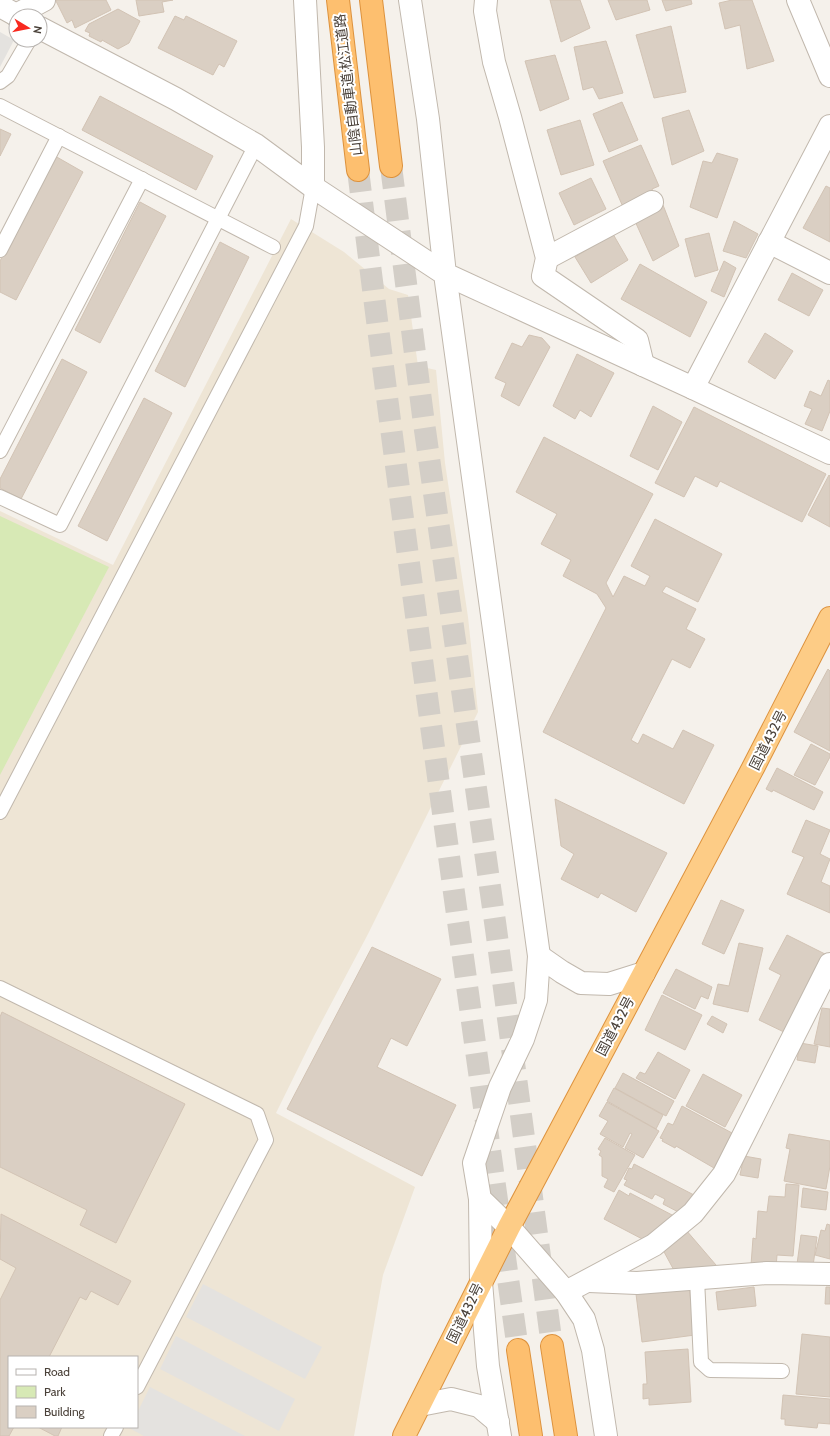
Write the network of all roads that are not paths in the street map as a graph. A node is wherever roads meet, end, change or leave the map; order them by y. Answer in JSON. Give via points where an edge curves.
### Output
{"nodes":[{"id":1,"x":44,"y":0,"type":"edge"},
{"id":2,"x":305,"y":0,"type":"edge"},
{"id":3,"x":338,"y":0,"type":"edge"},
{"id":4,"x":371,"y":0,"type":"edge"},
{"id":5,"x":410,"y":0,"type":"edge"},
{"id":6,"x":486,"y":0,"type":"edge"},
{"id":7,"x":798,"y":0,"type":"edge"},
{"id":8,"x":22,"y":8,"type":"edge"},
{"id":9,"x":48,"y":32,"type":"edge"},
{"id":10,"x":24,"y":48,"type":"edge"},
{"id":11,"x":830,"y":76,"type":"edge"},
{"id":12,"x":0,"y":82,"type":"edge"},
{"id":13,"x":0,"y":106,"type":"edge"},
{"id":14,"x":830,"y":126,"type":"edge"},
{"id":15,"x":59,"y":136,"type":"junction"},
{"id":16,"x":256,"y":145,"type":"junction"},
{"id":17,"x":391,"y":166,"type":"tunnel mouth"},
{"id":18,"x":358,"y":170,"type":"tunnel mouth"},
{"id":19,"x":142,"y":179,"type":"junction"},
{"id":20,"x":313,"y":187,"type":"junction"},
{"id":21,"x":652,"y":202,"type":"dead end"},
{"id":22,"x":218,"y":218,"type":"junction"},
{"id":23,"x":769,"y":242,"type":"junction"},
{"id":24,"x":273,"y":247,"type":"dead end"},
{"id":25,"x":0,"y":250,"type":"edge"},
{"id":26,"x":547,"y":258,"type":"junction"},
{"id":27,"x":830,"y":273,"type":"edge"},
{"id":28,"x":445,"y":274,"type":"junction"},
{"id":29,"x":643,"y":365,"type":"junction"},
{"id":30,"x":693,"y":388,"type":"junction"},
{"id":31,"x":0,"y":451,"type":"edge"},
{"id":32,"x":830,"y":453,"type":"edge"},
{"id":33,"x":0,"y":497,"type":"edge"},
{"id":34,"x":830,"y":618,"type":"edge"},
{"id":35,"x":0,"y":812,"type":"edge"},
{"id":36,"x":539,"y":956,"type":"junction"},
{"id":37,"x":830,"y":964,"type":"edge"},
{"id":38,"x":644,"y":973,"type":"junction"},
{"id":39,"x":0,"y":988,"type":"edge"},
{"id":40,"x":480,"y":1199,"type":"junction"},
{"id":41,"x":509,"y":1227,"type":"junction"},
{"id":42,"x":830,"y":1274,"type":"edge"},
{"id":43,"x":697,"y":1279,"type":"junction"},
{"id":44,"x":588,"y":1281,"type":"junction"},
{"id":45,"x":481,"y":1282,"type":"junction"},
{"id":46,"x":566,"y":1292,"type":"junction"},
{"id":47,"x":552,"y":1346,"type":"tunnel mouth"},
{"id":48,"x":518,"y":1350,"type":"tunnel mouth"},
{"id":49,"x":782,"y":1371,"type":"dead end"},
{"id":50,"x":138,"y":1385,"type":"edge"},
{"id":51,"x":420,"y":1404,"type":"junction"},
{"id":52,"x":499,"y":1429,"type":"edge"},
{"id":53,"x":404,"y":1436,"type":"edge"},
{"id":54,"x":531,"y":1436,"type":"edge"},
{"id":55,"x":566,"y":1436,"type":"edge"},
{"id":56,"x":606,"y":1436,"type":"edge"}],
"edges":[{"from":1,"to":8,"type":"street"},
{"from":2,"to":20,"type":"street"},
{"from":3,"to":18,"type":"highway","name":"山陰自動車道;松江道路"},
{"from":4,"to":17,"type":"highway"},
{"from":5,"to":28,"type":"street","via":[[428,119]]},
{"from":6,"to":26,"type":"street","via":[[485,11],[494,62]]},
{"from":7,"to":11,"type":"street"},
{"from":9,"to":16,"type":"street","via":[[176,99]]},
{"from":10,"to":12,"type":"lane","via":[[8,76]]},
{"from":13,"to":15,"type":"lane"},
{"from":14,"to":23,"type":"street"},
{"from":15,"to":19,"type":"lane"},
{"from":15,"to":25,"type":"lane"},
{"from":16,"to":20,"type":"street"},
{"from":16,"to":22,"type":"lane"},
{"from":19,"to":22,"type":"lane"},
{"from":19,"to":31,"type":"lane"},
{"from":20,"to":28,"type":"street"},
{"from":20,"to":35,"type":"lane","via":[[306,226]]},
{"from":21,"to":26,"type":"street"},
{"from":22,"to":24,"type":"lane"},
{"from":22,"to":33,"type":"lane","via":[[60,525]]},
{"from":23,"to":27,"type":"street"},
{"from":23,"to":30,"type":"street"},
{"from":26,"to":29,"type":"street","via":[[543,276],[637,340]]},
{"from":28,"to":29,"type":"street"},
{"from":28,"to":36,"type":"street"},
{"from":29,"to":30,"type":"street"},
{"from":30,"to":32,"type":"street"},
{"from":34,"to":38,"type":"highway","name":"国道432号"},
{"from":36,"to":38,"type":"street","via":[[582,983],[609,984]]},
{"from":36,"to":40,"type":"street","via":[[536,1000],[523,1039],[500,1088],[474,1162]]},
{"from":37,"to":44,"type":"street","via":[[724,1174],[692,1213],[654,1245]]},
{"from":38,"to":41,"type":"highway","name":"国道432号"},
{"from":39,"to":50,"type":"lane","via":[[257,1114],[266,1140]]},
{"from":40,"to":41,"type":"street"},
{"from":40,"to":45,"type":"street"},
{"from":41,"to":45,"type":"highway","name":"国道432号"},
{"from":41,"to":46,"type":"street"},
{"from":42,"to":43,"type":"street","via":[[768,1273]]},
{"from":43,"to":44,"type":"street","via":[[637,1283]]},
{"from":43,"to":49,"type":"lane","via":[[701,1362],[710,1370]]},
{"from":44,"to":46,"type":"street"},
{"from":45,"to":51,"type":"highway","name":"国道432号"},
{"from":45,"to":52,"type":"street","via":[[488,1366]]},
{"from":46,"to":56,"type":"street","via":[[584,1319],[589,1333]]},
{"from":47,"to":55,"type":"highway"},
{"from":48,"to":54,"type":"highway"},
{"from":51,"to":52,"type":"street","via":[[451,1399],[479,1406]]},
{"from":51,"to":53,"type":"highway","name":"国道432号"}]}
